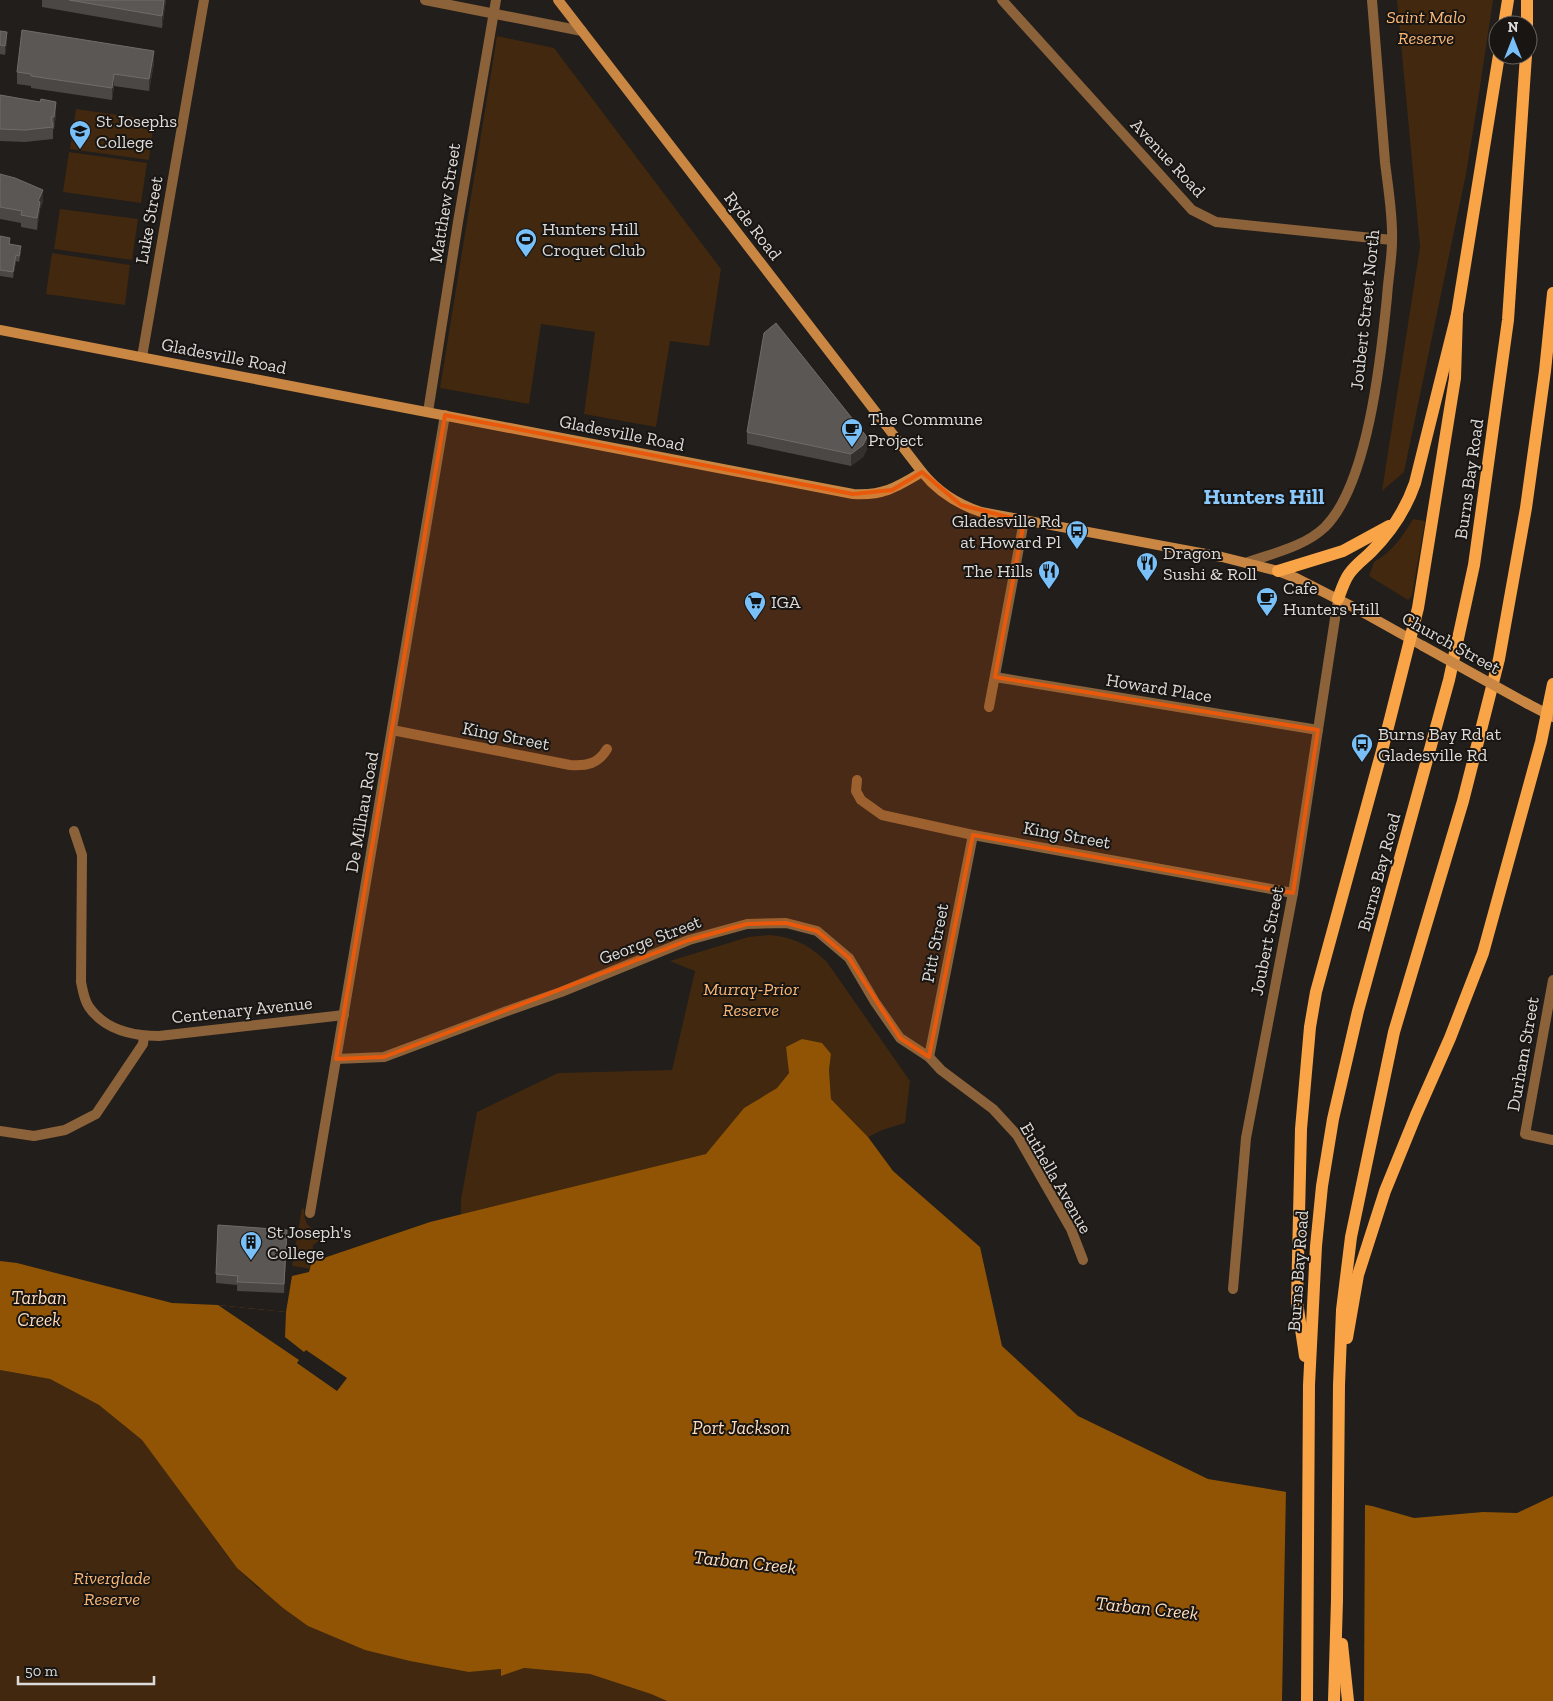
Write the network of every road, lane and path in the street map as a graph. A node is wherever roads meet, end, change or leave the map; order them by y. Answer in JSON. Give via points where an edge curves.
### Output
{"nodes":[{"id":1,"x":204,"y":0,"type":"edge"},
{"id":2,"x":425,"y":0,"type":"edge"},
{"id":3,"x":496,"y":0,"type":"edge"},
{"id":4,"x":558,"y":0,"type":"edge"},
{"id":5,"x":1002,"y":0,"type":"edge"},
{"id":6,"x":1372,"y":0,"type":"edge"},
{"id":7,"x":1508,"y":0,"type":"edge"},
{"id":8,"x":1527,"y":0,"type":"edge"},
{"id":9,"x":494,"y":14,"type":"junction"},
{"id":10,"x":1506,"y":15,"type":"edge"},
{"id":11,"x":1527,"y":15,"type":"edge"},
{"id":12,"x":582,"y":31,"type":"junction"},
{"id":13,"x":1497,"y":65,"type":"edge"},
{"id":14,"x":1525,"y":65,"type":"edge"},
{"id":15,"x":1392,"y":240,"type":"junction"},
{"id":16,"x":1553,"y":293,"type":"edge"},
{"id":17,"x":1457,"y":314,"type":"junction"},
{"id":18,"x":0,"y":330,"type":"edge"},
{"id":19,"x":142,"y":357,"type":"junction"},
{"id":20,"x":428,"y":412,"type":"junction"},
{"id":21,"x":446,"y":416,"type":"junction"},
{"id":22,"x":922,"y":472,"type":"junction"},
{"id":23,"x":1397,"y":520,"type":"junction"},
{"id":24,"x":1024,"y":521,"type":"junction"},
{"id":25,"x":1246,"y":563,"type":"junction"},
{"id":26,"x":1278,"y":571,"type":"junction"},
{"id":27,"x":1338,"y":599,"type":"junction"},
{"id":28,"x":1411,"y":640,"type":"junction"},
{"id":29,"x":995,"y":677,"type":"junction"},
{"id":30,"x":1553,"y":684,"type":"edge"},
{"id":31,"x":989,"y":707,"type":"dead end"},
{"id":32,"x":1550,"y":716,"type":"edge"},
{"id":33,"x":392,"y":730,"type":"junction"},
{"id":34,"x":1318,"y":730,"type":"junction"},
{"id":35,"x":607,"y":749,"type":"dead end"},
{"id":36,"x":857,"y":780,"type":"dead end"},
{"id":37,"x":74,"y":831,"type":"dead end"},
{"id":38,"x":973,"y":835,"type":"junction"},
{"id":39,"x":1293,"y":892,"type":"junction"},
{"id":40,"x":1553,"y":980,"type":"edge"},
{"id":41,"x":344,"y":1015,"type":"junction"},
{"id":42,"x":144,"y":1040,"type":"junction"},
{"id":43,"x":929,"y":1057,"type":"junction"},
{"id":44,"x":336,"y":1059,"type":"junction"},
{"id":45,"x":0,"y":1131,"type":"edge"},
{"id":46,"x":1553,"y":1140,"type":"edge"},
{"id":47,"x":310,"y":1213,"type":"dead end"},
{"id":48,"x":1083,"y":1260,"type":"dead end"},
{"id":49,"x":1233,"y":1290,"type":"dead end"},
{"id":50,"x":1309,"y":1385,"type":"junction"},
{"id":51,"x":1339,"y":1385,"type":"junction"},
{"id":52,"x":1337,"y":1600,"type":"junction"},
{"id":53,"x":1306,"y":1697,"type":"edge"},
{"id":54,"x":1334,"y":1701,"type":"edge"},
{"id":55,"x":1348,"y":1701,"type":"edge"}],
"edges":[{"from":1,"to":19,"type":"street","name":"Luke Street"},
{"from":2,"to":9,"type":"street"},
{"from":3,"to":9,"type":"street","name":"Matthew Street"},
{"from":4,"to":12,"type":"main road","name":"Ryde Road"},
{"from":5,"to":15,"type":"street","name":"Avenue Road","via":[[1192,210],[1216,222]]},
{"from":6,"to":15,"type":"street","name":"Joubert Street North"},
{"from":7,"to":10,"type":"main road"},
{"from":8,"to":11,"type":"main road"},
{"from":9,"to":12,"type":"street"},
{"from":9,"to":20,"type":"street","name":"Matthew Street"},
{"from":12,"to":22,"type":"main road","name":"Ryde Road"},
{"from":13,"to":17,"type":"main road"},
{"from":14,"to":50,"type":"main road","name":"Burns Bay Road","via":[[1508,320],[1474,565],[1449,680],[1358,1011],[1333,1119],[1316,1246]]},
{"from":15,"to":25,"type":"street","name":"Joubert Street North","via":[[1375,387],[1352,482],[1341,506],[1314,537]]},
{"from":16,"to":51,"type":"main road","via":[[1526,508],[1499,659],[1463,801],[1386,1068],[1351,1237],[1342,1310]]},
{"from":17,"to":23,"type":"main road","via":[[1415,483]]},
{"from":17,"to":28,"type":"main road","via":[[1455,378]]},
{"from":18,"to":19,"type":"main road","name":"Gladesville Road"},
{"from":19,"to":20,"type":"main road","name":"Gladesville Road"},
{"from":20,"to":21,"type":"main road","name":"Gladesville Road"},
{"from":21,"to":22,"type":"main road","name":"Gladesville Road","via":[[853,494],[892,490]]},
{"from":21,"to":33,"type":"street","name":"De Milhau Road"},
{"from":22,"to":24,"type":"main road","via":[[942,493],[961,505]]},
{"from":23,"to":26,"type":"main road","via":[[1344,551]]},
{"from":23,"to":27,"type":"main road","via":[[1372,552],[1348,575]]},
{"from":24,"to":25,"type":"main road","name":"Church Street"},
{"from":24,"to":29,"type":"street"},
{"from":25,"to":26,"type":"main road","name":"Church Street"},
{"from":26,"to":27,"type":"main road","name":"Church Street"},
{"from":27,"to":28,"type":"main road","name":"Church Street"},
{"from":27,"to":34,"type":"street","name":"Joubert Street"},
{"from":28,"to":32,"type":"main road","name":"Church Street","bridge":true},
{"from":28,"to":50,"type":"main road","via":[[1316,992],[1310,1027],[1301,1129],[1297,1302]]},
{"from":29,"to":31,"type":"street"},
{"from":29,"to":34,"type":"street","name":"Howard Place"},
{"from":30,"to":32,"type":"main road"},
{"from":32,"to":51,"type":"main road","via":[[1483,953],[1386,1190],[1358,1276]]},
{"from":33,"to":35,"type":"street","name":"King Street","via":[[570,765],[593,764]]},
{"from":33,"to":41,"type":"street","name":"De Milhau Road"},
{"from":34,"to":39,"type":"street","name":"Joubert Street"},
{"from":36,"to":38,"type":"street","name":"King Street","via":[[856,791],[860,800],[882,816]]},
{"from":37,"to":42,"type":"street","name":"Centenary Avenue","via":[[82,855],[81,982],[84,998],[100,1018]]},
{"from":38,"to":39,"type":"street","name":"King Street"},
{"from":38,"to":43,"type":"street","name":"Pitt Street"},
{"from":39,"to":49,"type":"street","name":"Joubert Street","via":[[1246,1138]]},
{"from":40,"to":46,"type":"street","name":"Durham Street","via":[[1525,1134]]},
{"from":41,"to":42,"type":"street","name":"Centenary Avenue"},
{"from":41,"to":44,"type":"street","name":"De Milhau Road"},
{"from":42,"to":45,"type":"street","via":[[96,1114],[65,1130],[34,1136]]},
{"from":43,"to":44,"type":"street","name":"George Street","via":[[900,1038],[849,958],[817,931],[786,923],[747,924],[689,940],[561,992],[384,1057]]},
{"from":43,"to":48,"type":"street","name":"Euthella Avenue","via":[[941,1070],[993,1109],[1017,1135],[1071,1229]]},
{"from":44,"to":47,"type":"street","name":"De Milhau Road"},
{"from":50,"to":53,"type":"main road","name":"Burns Bay Road"},
{"from":51,"to":52,"type":"main road"},
{"from":52,"to":54,"type":"main road"},
{"from":52,"to":55,"type":"main road"}]}
